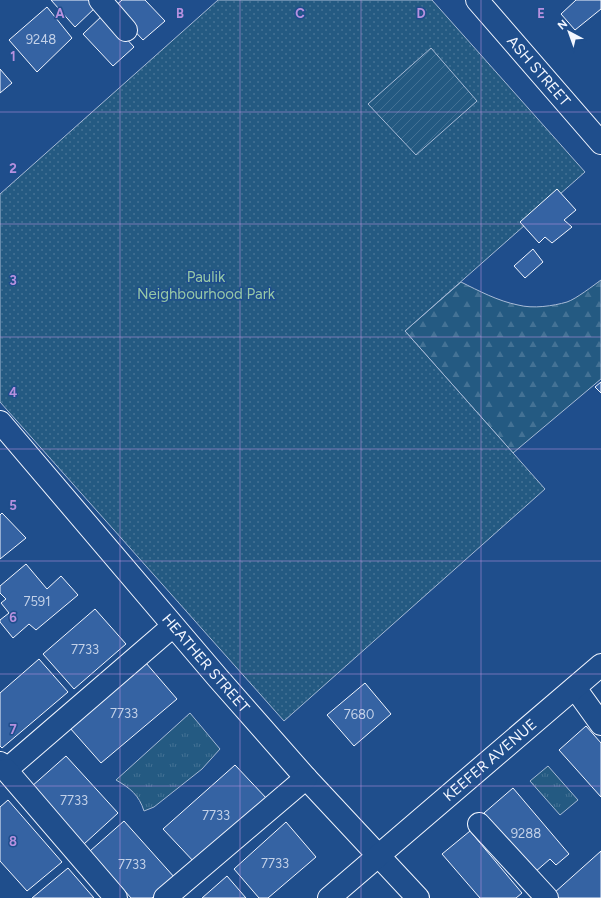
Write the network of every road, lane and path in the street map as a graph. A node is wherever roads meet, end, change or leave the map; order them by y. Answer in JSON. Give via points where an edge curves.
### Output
{"nodes":[{"id":1,"x":100,"y":0,"type":"edge"},
{"id":2,"x":477,"y":0,"type":"edge"},
{"id":3,"x":126,"y":30,"type":"dead end"},
{"id":4,"x":601,"y":143,"type":"edge"},
{"id":5,"x":0,"y":422,"type":"edge"},
{"id":6,"x":173,"y":626,"type":"junction"},
{"id":7,"x":601,"y":665,"type":"edge"},
{"id":8,"x":575,"y":688,"type":"junction"},
{"id":9,"x":601,"y":724,"type":"edge"},
{"id":10,"x":3,"y":766,"type":"edge"},
{"id":11,"x":306,"y":778,"type":"junction"},
{"id":12,"x":479,"y":824,"type":"dead end"},
{"id":13,"x":379,"y":856,"type":"junction"},
{"id":14,"x":116,"y":898,"type":"edge"},
{"id":15,"x":165,"y":898,"type":"edge"},
{"id":16,"x":329,"y":898,"type":"edge"},
{"id":17,"x":418,"y":898,"type":"edge"},
{"id":18,"x":547,"y":898,"type":"edge"}],
"edges":[{"from":1,"to":3,"type":"street"},
{"from":2,"to":4,"type":"street","name":"ASH STREET"},
{"from":5,"to":6,"type":"street","name":"HEATHER STREET"},
{"from":6,"to":10,"type":"street"},
{"from":6,"to":11,"type":"street","name":"HEATHER STREET"},
{"from":7,"to":8,"type":"street","name":"KEEFER AVENUE"},
{"from":8,"to":9,"type":"street"},
{"from":8,"to":13,"type":"street","name":"KEEFER AVENUE"},
{"from":10,"to":14,"type":"street"},
{"from":11,"to":13,"type":"street","name":"HEATHER STREET"},
{"from":11,"to":15,"type":"street"},
{"from":12,"to":18,"type":"street"},
{"from":13,"to":16,"type":"street","name":"KEEFER AVENUE"},
{"from":13,"to":17,"type":"street","name":"HEATHER STREET"}]}
